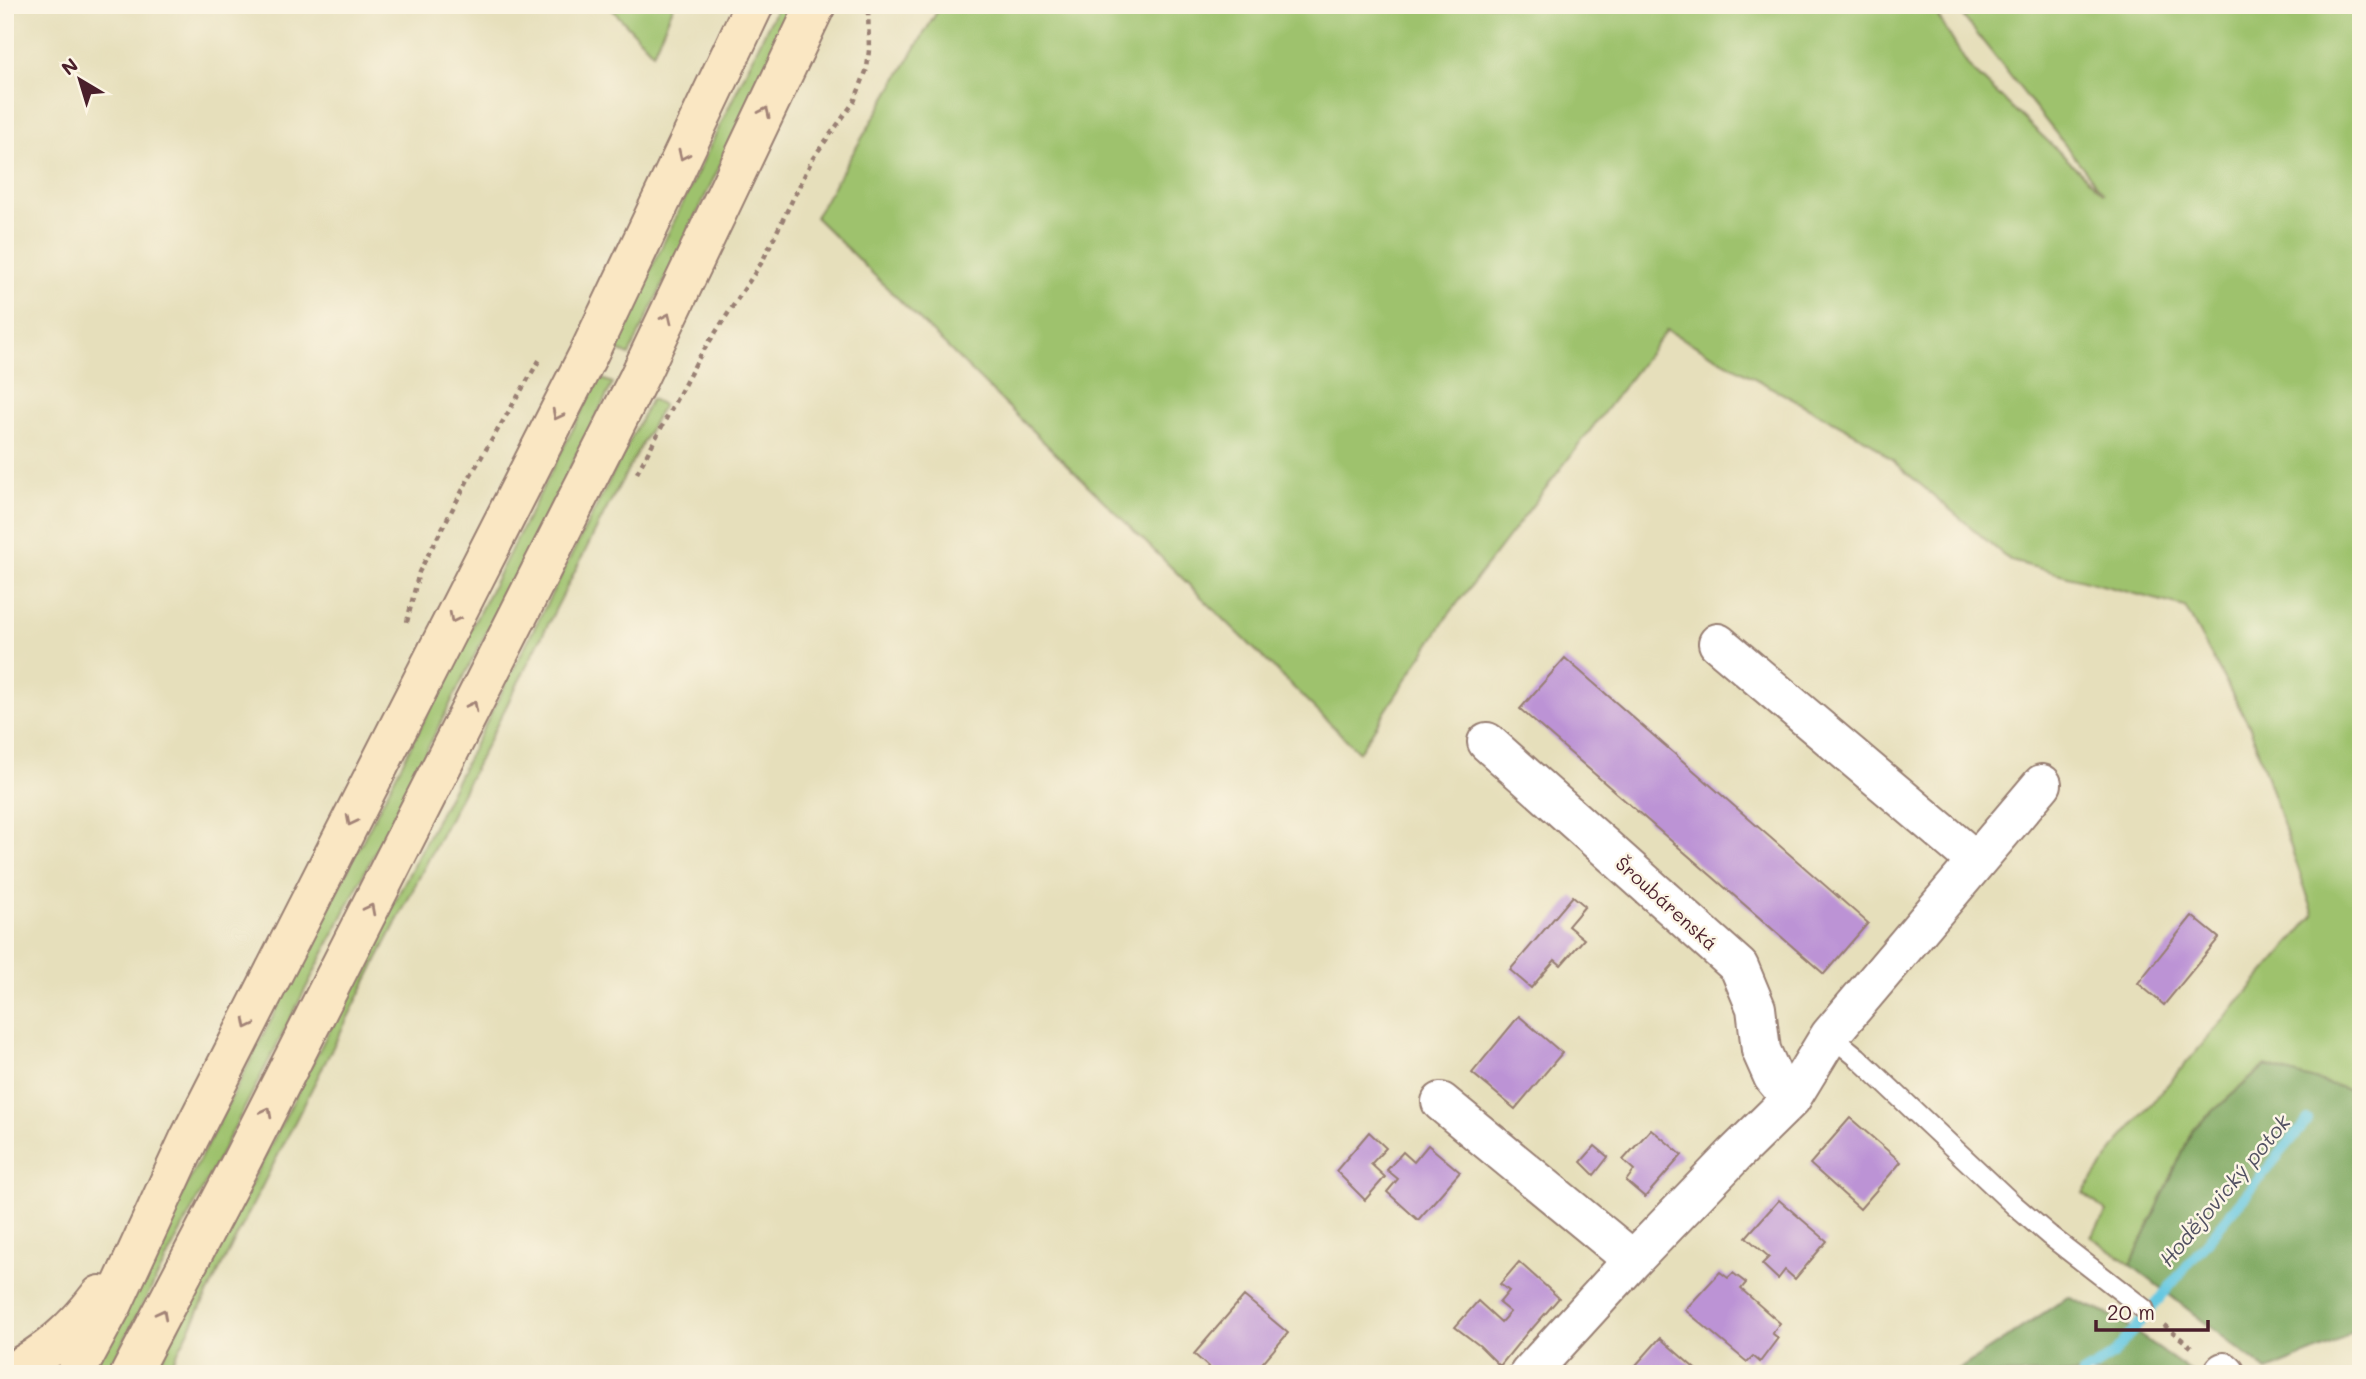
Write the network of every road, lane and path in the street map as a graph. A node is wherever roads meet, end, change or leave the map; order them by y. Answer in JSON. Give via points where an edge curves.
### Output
{"nodes":[{"id":1,"x":754,"y":5,"type":"edge"},
{"id":2,"x":816,"y":5,"type":"edge"},
{"id":3,"x":867,"y":5,"type":"edge"},
{"id":4,"x":632,"y":483,"type":"dead end"},
{"id":5,"x":1718,"y":643,"type":"dead end"},
{"id":6,"x":1487,"y":743,"type":"dead end"},
{"id":7,"x":2042,"y":784,"type":"dead end"},
{"id":8,"x":1976,"y":861,"type":"junction"},
{"id":9,"x":1830,"y":1035,"type":"junction"},
{"id":10,"x":1791,"y":1099,"type":"junction"},
{"id":11,"x":1441,"y":1102,"type":"dead end"},
{"id":12,"x":189,"y":1139,"type":"junction"},
{"id":13,"x":1633,"y":1260,"type":"junction"},
{"id":14,"x":2144,"y":1309,"type":"dead end"},
{"id":15,"x":7,"y":1374,"type":"edge"},
{"id":16,"x":75,"y":1374,"type":"edge"},
{"id":17,"x":130,"y":1374,"type":"edge"},
{"id":18,"x":1529,"y":1374,"type":"edge"}],
"edges":[{"from":1,"to":12,"type":"main road","one_way":true,"via":[[588,355]]},
{"from":17,"to":2,"type":"main road","one_way":true,"via":[[638,379]]},
{"from":3,"to":4,"type":"path","via":[[868,60],[854,102],[813,158],[762,262],[698,359]]},
{"from":5,"to":8,"type":"street"},
{"from":6,"to":10,"type":"street","name":"Šroubárenská","via":[[1739,967],[1756,1008],[1760,1050]]},
{"from":7,"to":8,"type":"street"},
{"from":8,"to":9,"type":"street"},
{"from":9,"to":10,"type":"street"},
{"from":9,"to":14,"type":"lane","via":[[2023,1212]]},
{"from":10,"to":13,"type":"street"},
{"from":11,"to":13,"type":"street"},
{"from":12,"to":15,"type":"main road","via":[[103,1291],[84,1316],[36,1358]]},
{"from":12,"to":16,"type":"main road","via":[[113,1304]]},
{"from":13,"to":18,"type":"street"}]}
